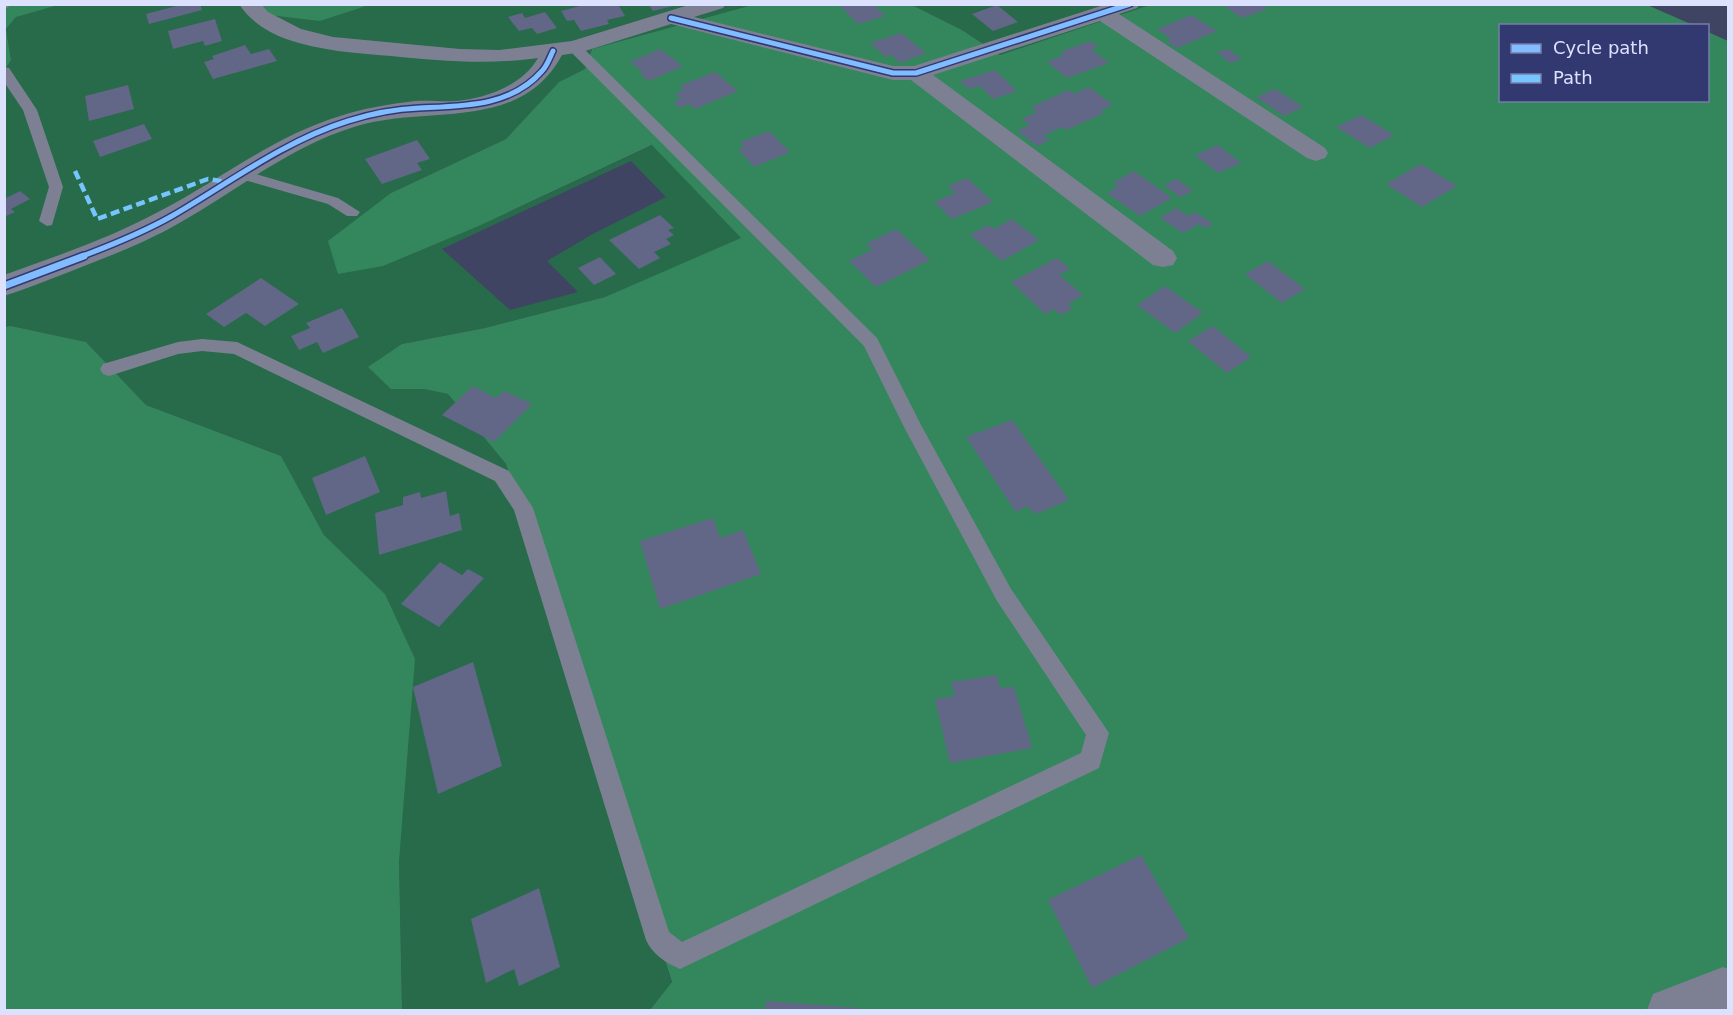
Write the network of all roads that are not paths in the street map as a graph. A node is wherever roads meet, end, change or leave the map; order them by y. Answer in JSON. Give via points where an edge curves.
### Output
{"nodes":[{"id":1,"x":249,"y":4,"type":"edge"},
{"id":2,"x":716,"y":4,"type":"edge"},
{"id":3,"x":1130,"y":4,"type":"edge"},
{"id":4,"x":1103,"y":13,"type":"junction"},
{"id":5,"x":671,"y":18,"type":"junction"},
{"id":6,"x":563,"y":49,"type":"junction"},
{"id":7,"x":4,"y":71,"type":"edge"},
{"id":8,"x":916,"y":73,"type":"junction"},
{"id":9,"x":1316,"y":153,"type":"dead end"},
{"id":10,"x":239,"y":174,"type":"junction"},
{"id":11,"x":352,"y":212,"type":"dead end"},
{"id":12,"x":47,"y":221,"type":"dead end"},
{"id":13,"x":1163,"y":258,"type":"dead end"},
{"id":14,"x":4,"y":286,"type":"edge"},
{"id":15,"x":109,"y":369,"type":"dead end"},
{"id":16,"x":1725,"y":997,"type":"edge"},
{"id":17,"x":1669,"y":1011,"type":"edge"}],
"edges":[{"from":1,"to":6,"type":"street","via":[[261,17],[293,34],[333,44],[499,57]]},
{"from":2,"to":5,"type":"street"},
{"from":3,"to":4,"type":"street"},
{"from":4,"to":8,"type":"street"},
{"from":4,"to":9,"type":"street"},
{"from":5,"to":6,"type":"street"},
{"from":5,"to":8,"type":"street","via":[[893,73]]},
{"from":6,"to":10,"type":"street","via":[[519,89],[494,101],[458,108],[418,108],[348,121],[301,139]]},
{"from":6,"to":15,"type":"lane","via":[[871,342],[1004,595],[1098,733],[1091,760],[680,956],[659,940],[523,508],[502,476],[237,348],[177,348]]},
{"from":7,"to":12,"type":"lane","via":[[30,110],[56,187]]},
{"from":8,"to":13,"type":"street"},
{"from":10,"to":11,"type":"lane","via":[[333,201]]},
{"from":10,"to":14,"type":"street","via":[[123,241]]},
{"from":16,"to":17,"type":"street"}]}
